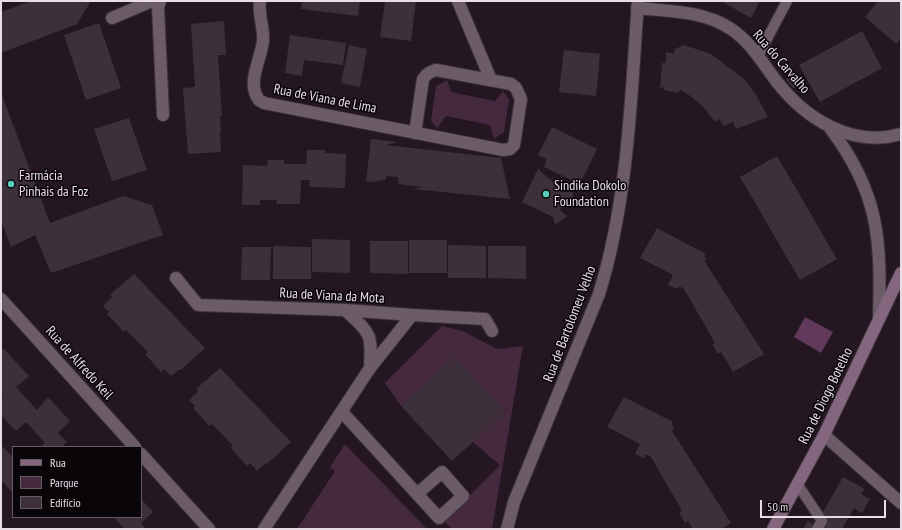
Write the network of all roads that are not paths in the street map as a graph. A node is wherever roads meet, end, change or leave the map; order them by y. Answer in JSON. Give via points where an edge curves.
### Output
{"nodes":[{"id":1,"x":152,"y":1,"type":"edge"},
{"id":2,"x":160,"y":1,"type":"edge"},
{"id":3,"x":260,"y":1,"type":"edge"},
{"id":4,"x":458,"y":1,"type":"edge"},
{"id":5,"x":787,"y":1,"type":"edge"},
{"id":6,"x":637,"y":5,"type":"edge"},
{"id":7,"x":112,"y":18,"type":"dead end"},
{"id":8,"x":758,"y":56,"type":"junction"},
{"id":9,"x":491,"y":80,"type":"junction"},
{"id":10,"x":163,"y":116,"type":"dead end"},
{"id":11,"x":830,"y":128,"type":"junction"},
{"id":12,"x":415,"y":133,"type":"junction"},
{"id":13,"x":901,"y":134,"type":"edge"},
{"id":14,"x":901,"y":273,"type":"edge"},
{"id":15,"x":176,"y":278,"type":"dead end"},
{"id":16,"x":1,"y":299,"type":"edge"},
{"id":17,"x":345,"y":310,"type":"junction"},
{"id":18,"x":412,"y":316,"type":"junction"},
{"id":19,"x":879,"y":319,"type":"junction"},
{"id":20,"x":492,"y":331,"type":"dead end"},
{"id":21,"x":370,"y":368,"type":"junction"},
{"id":22,"x":342,"y":412,"type":"junction"},
{"id":23,"x":824,"y":435,"type":"junction"},
{"id":24,"x":134,"y":446,"type":"edge"},
{"id":25,"x":142,"y":455,"type":"edge"},
{"id":26,"x":798,"y":484,"type":"junction"},
{"id":27,"x":417,"y":494,"type":"dead end"},
{"id":28,"x":901,"y":503,"type":"edge"},
{"id":29,"x":208,"y":529,"type":"edge"},
{"id":30,"x":264,"y":529,"type":"edge"},
{"id":31,"x":507,"y":529,"type":"edge"},
{"id":32,"x":773,"y":529,"type":"edge"},
{"id":33,"x":817,"y":529,"type":"edge"}],
"edges":[{"from":1,"to":7,"type":"street"},
{"from":2,"to":10,"type":"street","via":[[158,7]]},
{"from":3,"to":12,"type":"street","name":"Rua de Viana de Lima","via":[[258,11],[263,42],[253,89],[259,100]]},
{"from":4,"to":9,"type":"street"},
{"from":5,"to":8,"type":"lane"},
{"from":6,"to":8,"type":"street","name":"Rua do Carvalho","via":[[696,15],[731,29]]},
{"from":6,"to":31,"type":"street","name":"Rua de Bartolomeu Velho","via":[[626,151],[606,272],[600,294],[514,502]]},
{"from":8,"to":11,"type":"street","name":"Rua do Carvalho","via":[[792,100]]},
{"from":9,"to":12,"type":"street","name":"Rua de Viana de Lima","via":[[436,70],[426,74],[423,79]]},
{"from":9,"to":12,"type":"street","name":"Rua de Viana de Lima","via":[[511,84],[521,99],[514,145],[510,149],[503,150]]},
{"from":11,"to":13,"type":"street","name":"Rua do Carvalho","via":[[856,136]]},
{"from":11,"to":19,"type":"street","name":"Rua do Carvalho","via":[[853,160],[873,215],[879,246]]},
{"from":14,"to":19,"type":"main road","name":"Rua de Diogo Botelho"},
{"from":15,"to":17,"type":"street","name":"Rua de Viana da Mota","via":[[198,306]]},
{"from":16,"to":24,"type":"street","name":"Rua de Alfredo Keil"},
{"from":17,"to":18,"type":"street","name":"Rua de Viana da Mota"},
{"from":17,"to":21,"type":"street","via":[[365,328],[372,342]]},
{"from":18,"to":20,"type":"street","name":"Rua de Viana da Mota","via":[[485,319]]},
{"from":18,"to":21,"type":"street"},
{"from":19,"to":23,"type":"main road","name":"Rua de Diogo Botelho"},
{"from":21,"to":22,"type":"street"},
{"from":22,"to":27,"type":"street"},
{"from":22,"to":30,"type":"street"},
{"from":23,"to":26,"type":"main road","name":"Rua de Diogo Botelho"},
{"from":23,"to":28,"type":"street"},
{"from":25,"to":29,"type":"street"},
{"from":26,"to":32,"type":"main road","name":"Rua de Diogo Botelho"},
{"from":26,"to":33,"type":"lane","via":[[822,521]]}]}
